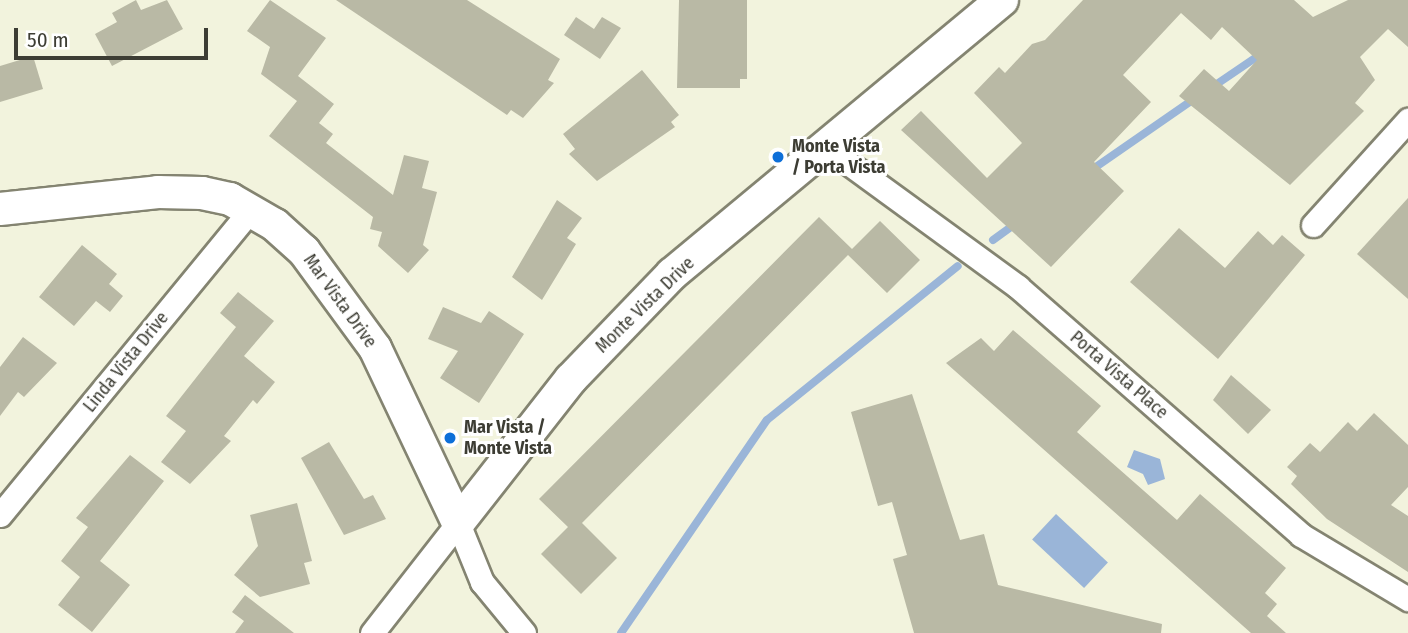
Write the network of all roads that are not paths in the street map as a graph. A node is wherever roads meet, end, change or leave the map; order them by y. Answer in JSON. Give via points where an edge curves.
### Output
{"nodes":[{"id":1,"x":1002,"y":0,"type":"edge"},
{"id":2,"x":1408,"y":120,"type":"edge"},
{"id":3,"x":829,"y":149,"type":"junction"},
{"id":4,"x":0,"y":209,"type":"edge"},
{"id":5,"x":251,"y":209,"type":"junction"},
{"id":6,"x":1313,"y":225,"type":"dead end"},
{"id":7,"x":0,"y":515,"type":"edge"},
{"id":8,"x":458,"y":523,"type":"junction"},
{"id":9,"x":1408,"y":599,"type":"edge"},
{"id":10,"x":372,"y":633,"type":"edge"},
{"id":11,"x":524,"y":633,"type":"edge"}],
"edges":[{"from":1,"to":3,"type":"street","name":"Monte Vista Drive"},
{"from":2,"to":6,"type":"street"},
{"from":3,"to":8,"type":"street","name":"Monte Vista Drive","via":[[672,274],[616,329]]},
{"from":3,"to":9,"type":"street","name":"Porta Vista Place","via":[[1018,287],[1301,535]]},
{"from":4,"to":5,"type":"street","name":"Mar Vista Drive","via":[[158,192],[202,193]]},
{"from":5,"to":7,"type":"street","name":"Linda Vista Drive"},
{"from":5,"to":8,"type":"street","name":"Mar Vista Drive","via":[[304,251],[375,348]]},
{"from":8,"to":10,"type":"street","name":"Monte Vista Drive"},
{"from":8,"to":11,"type":"street","name":"Mar Vista Drive","via":[[482,582]]}]}
